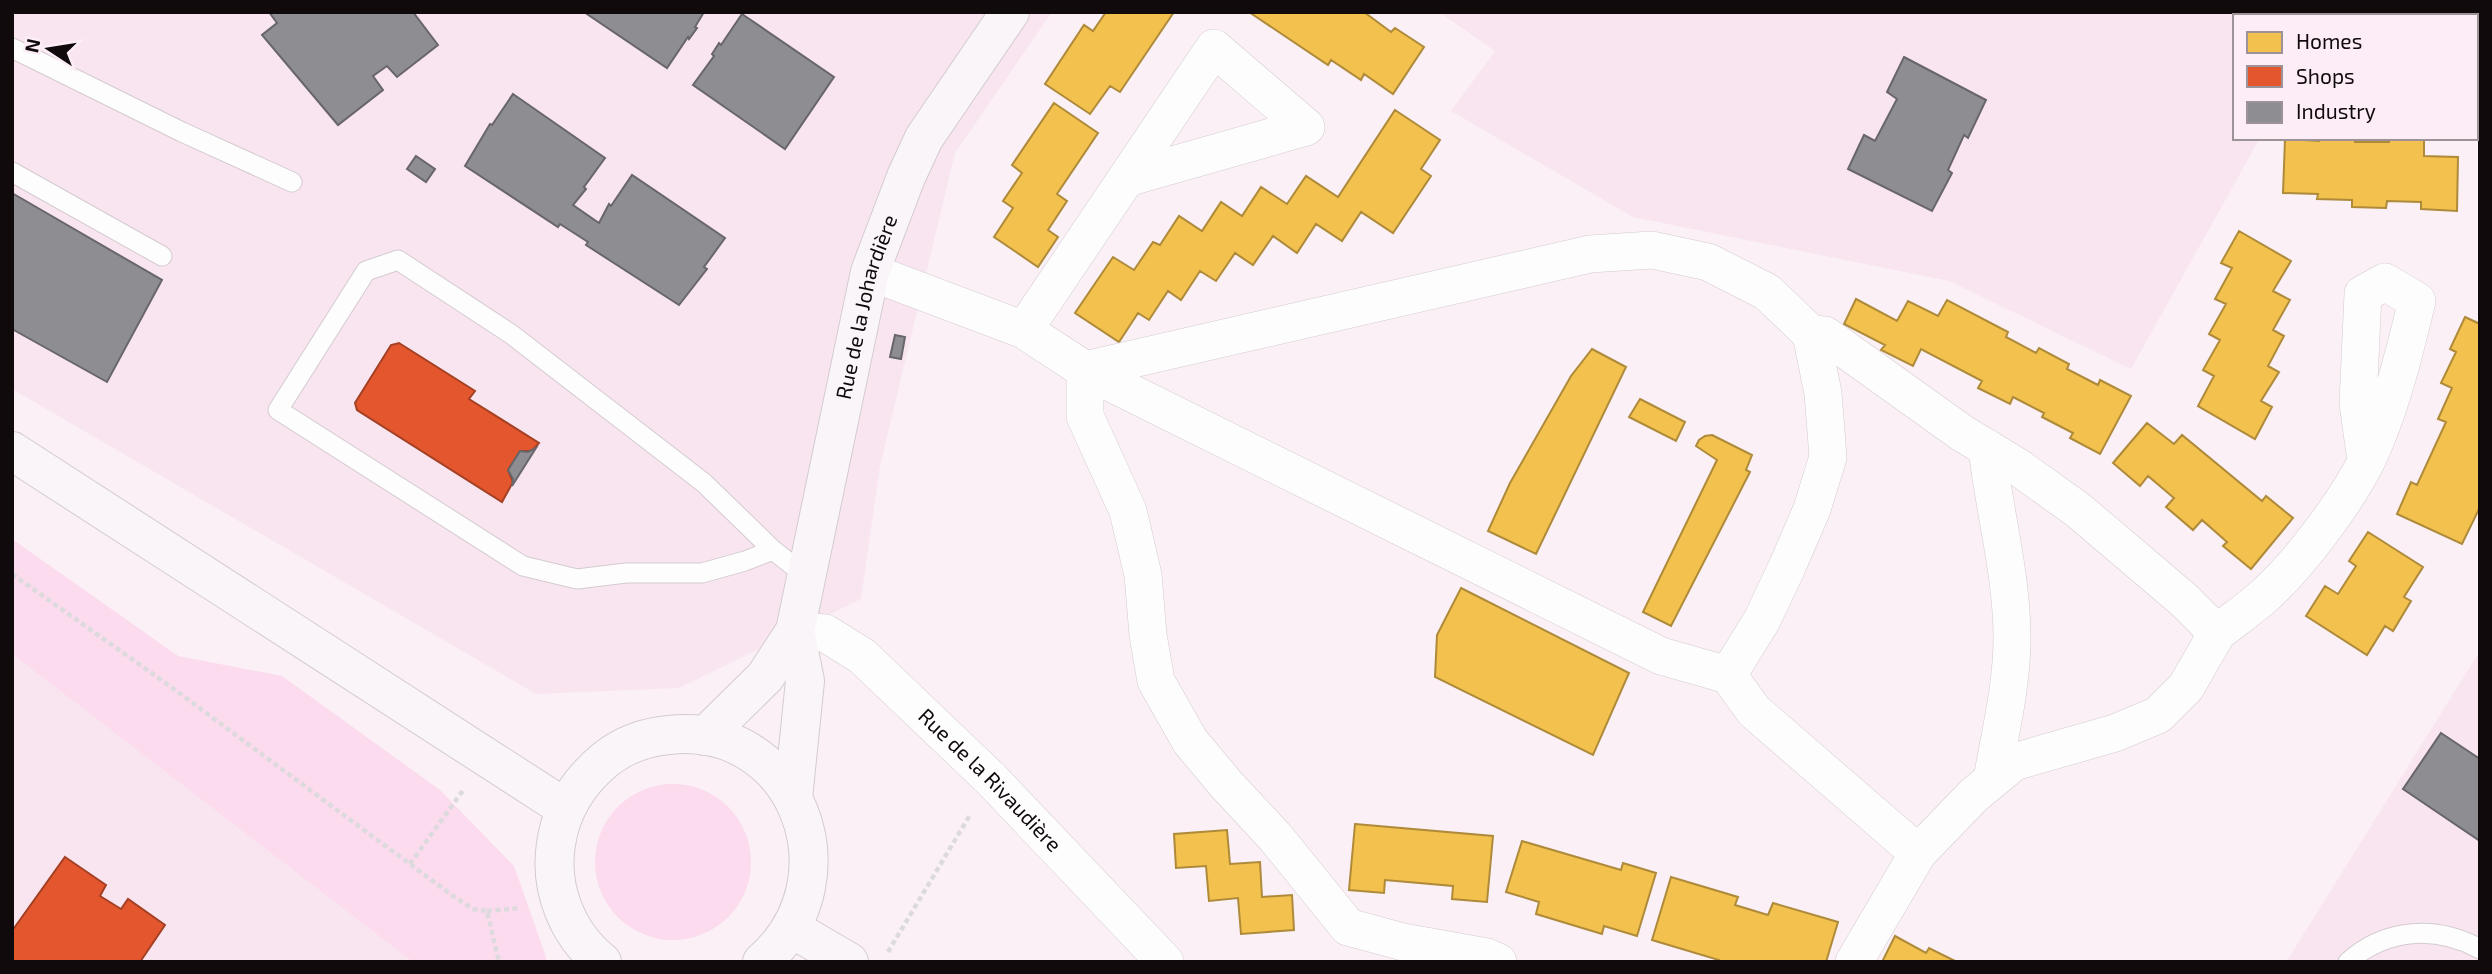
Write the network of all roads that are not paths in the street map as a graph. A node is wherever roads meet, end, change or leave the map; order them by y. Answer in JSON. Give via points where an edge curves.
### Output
{"nodes":[{"id":1,"x":1010,"y":12,"type":"edge"},
{"id":2,"x":12,"y":48,"type":"edge"},
{"id":3,"x":12,"y":172,"type":"edge"},
{"id":4,"x":1126,"y":178,"type":"junction"},
{"id":5,"x":292,"y":182,"type":"dead end"},
{"id":6,"x":162,"y":256,"type":"dead end"},
{"id":7,"x":870,"y":272,"type":"junction"},
{"id":8,"x":1024,"y":330,"type":"junction"},
{"id":9,"x":1811,"y":334,"type":"junction"},
{"id":10,"x":1085,"y":370,"type":"junction"},
{"id":11,"x":1987,"y":448,"type":"junction"},
{"id":12,"x":12,"y":451,"type":"edge"},
{"id":13,"x":2366,"y":461,"type":"dead end"},
{"id":14,"x":773,"y":550,"type":"junction"},
{"id":15,"x":806,"y":576,"type":"junction"},
{"id":16,"x":795,"y":631,"type":"junction"},
{"id":17,"x":2217,"y":633,"type":"junction"},
{"id":18,"x":1728,"y":675,"type":"junction"},
{"id":19,"x":705,"y":736,"type":"junction"},
{"id":20,"x":1992,"y":780,"type":"junction"},
{"id":21,"x":793,"y":798,"type":"junction"},
{"id":22,"x":565,"y":808,"type":"junction"},
{"id":23,"x":1918,"y":853,"type":"junction"},
{"id":24,"x":791,"y":928,"type":"junction"},
{"id":25,"x":2480,"y":949,"type":"edge"},
{"id":26,"x":591,"y":957,"type":"edge"},
{"id":27,"x":762,"y":962,"type":"edge"},
{"id":28,"x":849,"y":962,"type":"edge"},
{"id":29,"x":1165,"y":962,"type":"edge"},
{"id":30,"x":1498,"y":962,"type":"edge"},
{"id":31,"x":1854,"y":962,"type":"edge"},
{"id":32,"x":2348,"y":962,"type":"edge"}],
"edges":[{"from":1,"to":7,"type":"main road","name":"Rue de la Johardière","via":[[924,138]]},
{"from":2,"to":5,"type":"lane"},
{"from":3,"to":6,"type":"lane"},
{"from":4,"to":4,"type":"street","via":[[1139,174],[1306,127],[1214,48]]},
{"from":4,"to":8,"type":"street"},
{"from":7,"to":8,"type":"street"},
{"from":7,"to":15,"type":"main road","name":"Rue de la Johardière"},
{"from":8,"to":10,"type":"street"},
{"from":9,"to":10,"type":"street","via":[[1767,292],[1708,262],[1652,250],[1590,254]]},
{"from":9,"to":11,"type":"street","via":[[1825,335]]},
{"from":9,"to":18,"type":"street","via":[[1823,393],[1828,457],[1787,567]]},
{"from":10,"to":18,"type":"street","via":[[1661,656]]},
{"from":10,"to":30,"type":"street","via":[[1085,416],[1128,511],[1143,575],[1156,681],[1191,741],[1348,927]]},
{"from":11,"to":17,"type":"street","via":[[2078,510]]},
{"from":11,"to":20,"type":"street","via":[[2010,592],[2012,638],[2009,693]]},
{"from":12,"to":22,"type":"main road"},
{"from":13,"to":17,"type":"street","via":[[2299,560],[2264,596]]},
{"from":14,"to":14,"type":"lane","via":[[702,573],[625,573],[577,579],[523,566],[278,410],[366,271],[398,260],[511,334],[704,483]]},
{"from":14,"to":15,"type":"lane"},
{"from":15,"to":16,"type":"main road","name":"Rue de la Johardière"},
{"from":16,"to":19,"type":"main road","name":"Rue de la Johardière","via":[[765,677]]},
{"from":16,"to":21,"type":"main road","name":"Rue de la Johardière","via":[[805,681]]},
{"from":16,"to":29,"type":"street","name":"Rue de la Rivaudière","via":[[825,633],[862,656],[991,779]]},
{"from":17,"to":20,"type":"street","via":[[2186,687],[2158,715],[2115,733],[2014,762]]},
{"from":18,"to":23,"type":"street","via":[[1754,711]]},
{"from":19,"to":21,"type":"main road","via":[[726,741],[764,763]]},
{"from":19,"to":22,"type":"main road","via":[[668,735],[633,743],[593,769]]},
{"from":20,"to":23,"type":"street"},
{"from":21,"to":24,"type":"main road","via":[[804,823],[809,876]]},
{"from":22,"to":26,"type":"main road","via":[[554,856],[555,880],[561,904]]},
{"from":23,"to":31,"type":"street"},
{"from":24,"to":27,"type":"main road"},
{"from":24,"to":28,"type":"main road"},
{"from":25,"to":32,"type":"lane","via":[[2460,938],[2429,933],[2392,936]]}]}
